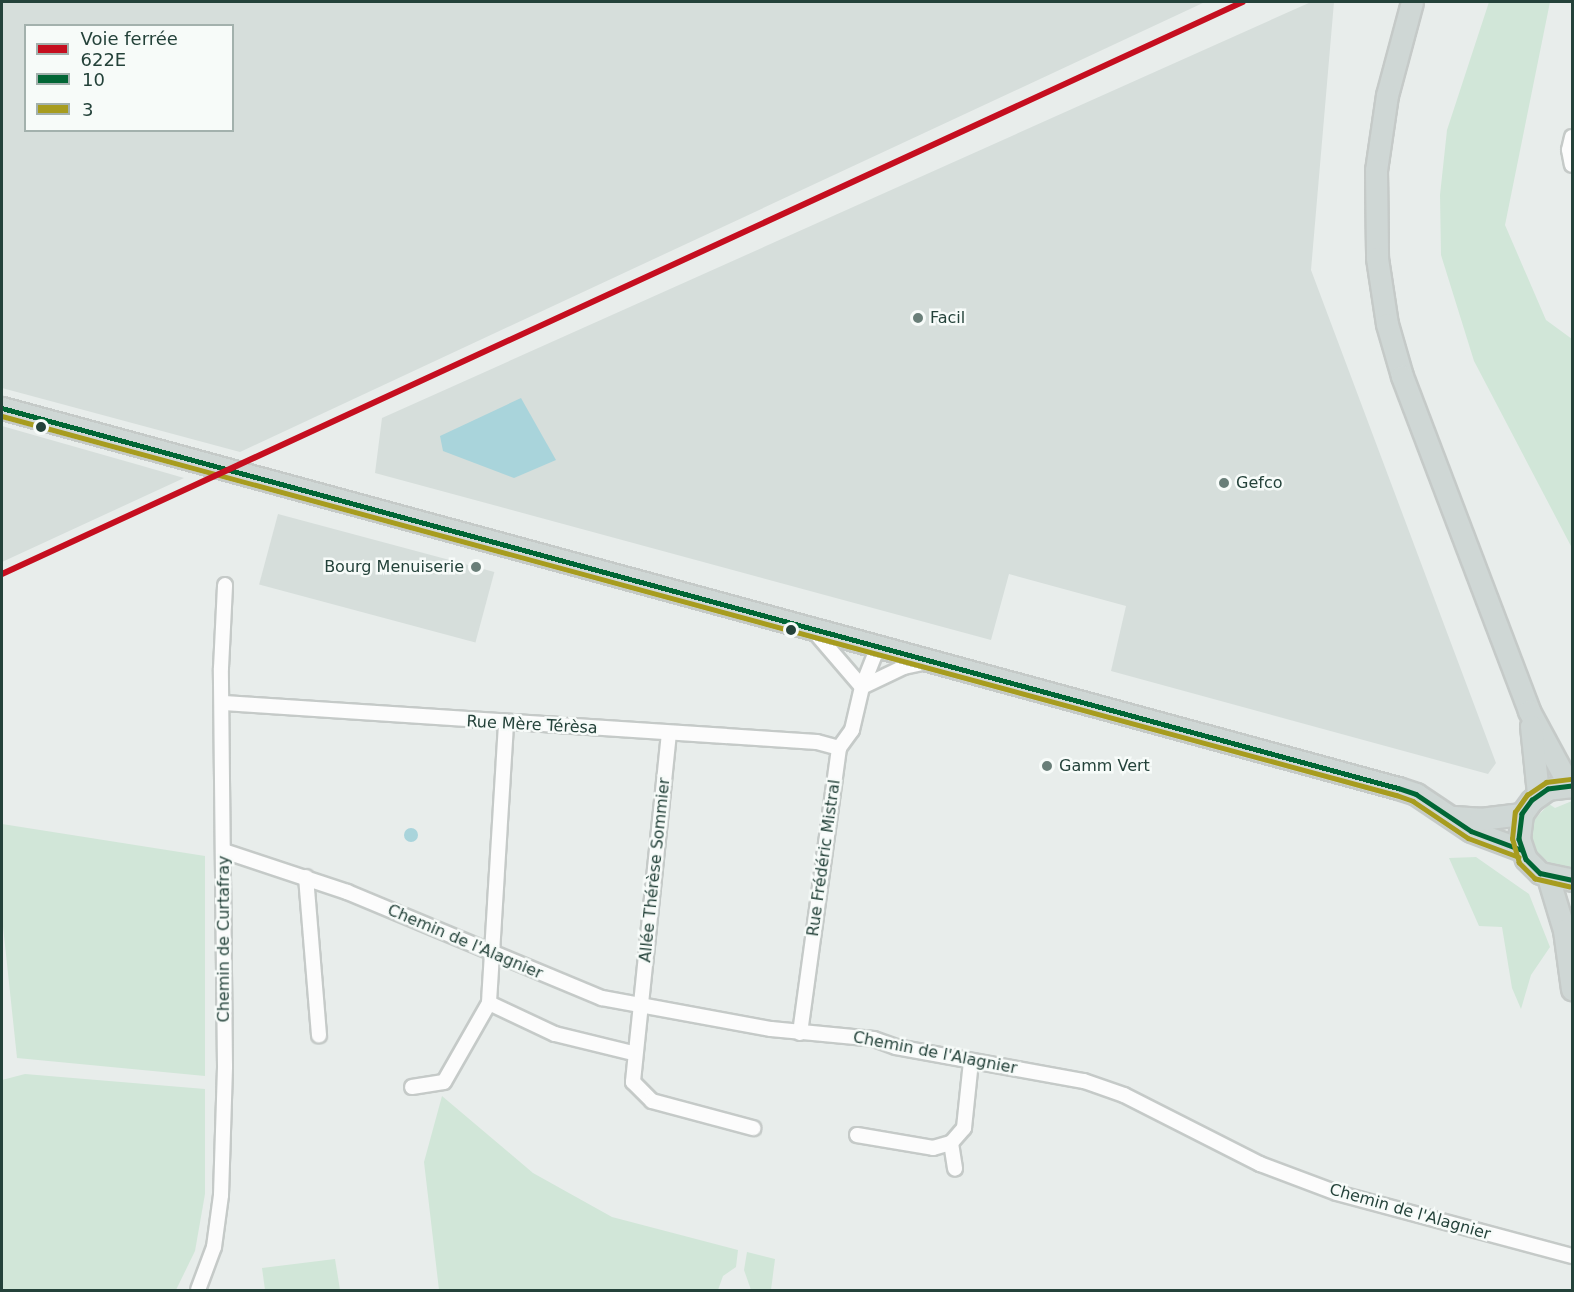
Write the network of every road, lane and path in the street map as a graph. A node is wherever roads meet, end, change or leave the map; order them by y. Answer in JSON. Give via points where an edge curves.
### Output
{"nodes":[{"id":1,"x":1412,"y":2,"type":"edge"},
{"id":2,"x":1572,"y":137,"type":"edge"},
{"id":3,"x":1572,"y":165,"type":"edge"},
{"id":4,"x":2,"y":408,"type":"edge"},
{"id":5,"x":225,"y":585,"type":"dead end"},
{"id":6,"x":810,"y":626,"type":"junction"},
{"id":7,"x":879,"y":644,"type":"junction"},
{"id":8,"x":935,"y":660,"type":"junction"},
{"id":9,"x":862,"y":687,"type":"junction"},
{"id":10,"x":224,"y":703,"type":"junction"},
{"id":11,"x":1529,"y":711,"type":"junction"},
{"id":12,"x":506,"y":724,"type":"junction"},
{"id":13,"x":669,"y":733,"type":"junction"},
{"id":14,"x":839,"y":748,"type":"junction"},
{"id":15,"x":1571,"y":786,"type":"edge"},
{"id":16,"x":1539,"y":794,"type":"junction"},
{"id":17,"x":1522,"y":814,"type":"junction"},
{"id":18,"x":1453,"y":817,"type":"junction"},
{"id":19,"x":1522,"y":850,"type":"junction"},
{"id":20,"x":224,"y":851,"type":"junction"},
{"id":21,"x":306,"y":877,"type":"junction"},
{"id":22,"x":1548,"y":877,"type":"junction"},
{"id":23,"x":1572,"y":880,"type":"edge"},
{"id":24,"x":493,"y":955,"type":"junction"},
{"id":25,"x":1572,"y":976,"type":"edge"},
{"id":26,"x":489,"y":1003,"type":"junction"},
{"id":27,"x":641,"y":1007,"type":"junction"},
{"id":28,"x":800,"y":1032,"type":"junction"},
{"id":29,"x":319,"y":1035,"type":"dead end"},
{"id":30,"x":633,"y":1053,"type":"junction"},
{"id":31,"x":972,"y":1061,"type":"junction"},
{"id":32,"x":412,"y":1087,"type":"dead end"},
{"id":33,"x":753,"y":1128,"type":"dead end"},
{"id":34,"x":857,"y":1135,"type":"dead end"},
{"id":35,"x":951,"y":1143,"type":"junction"},
{"id":36,"x":956,"y":1169,"type":"dead end"},
{"id":37,"x":1572,"y":1256,"type":"edge"},
{"id":38,"x":198,"y":1290,"type":"edge"}],
"edges":[{"from":1,"to":11,"type":"main road","via":[[1387,95],[1376,170],[1377,258],[1387,324],[1406,387]]},
{"from":2,"to":3,"type":"street"},
{"from":4,"to":6,"type":"main road"},
{"from":5,"to":10,"type":"street","name":"Chemin de Curtafray"},
{"from":6,"to":7,"type":"main road"},
{"from":6,"to":9,"type":"street"},
{"from":7,"to":8,"type":"main road"},
{"from":7,"to":9,"type":"street","name":"Rue Frédéric Mistral"},
{"from":8,"to":9,"type":"street","via":[[904,667]]},
{"from":8,"to":18,"type":"main road","via":[[1398,788]]},
{"from":9,"to":14,"type":"street","name":"Rue Frédéric Mistral","via":[[852,730]]},
{"from":10,"to":12,"type":"street","name":"Rue Mère Térèsa"},
{"from":10,"to":20,"type":"street","name":"Chemin de Curtafray"},
{"from":11,"to":15,"type":"main road"},
{"from":11,"to":16,"type":"main road"},
{"from":12,"to":13,"type":"street","name":"Rue Mère Térèsa"},
{"from":12,"to":24,"type":"street"},
{"from":13,"to":14,"type":"street","name":"Rue Mère Térèsa","via":[[817,742]]},
{"from":13,"to":27,"type":"street","name":"Allée Thérèse Sommier"},
{"from":14,"to":28,"type":"street","name":"Rue Frédéric Mistral"},
{"from":15,"to":16,"type":"main road"},
{"from":16,"to":17,"type":"main road"},
{"from":17,"to":18,"type":"main road","via":[[1480,819]]},
{"from":17,"to":19,"type":"main road"},
{"from":18,"to":19,"type":"main road","via":[[1471,831]]},
{"from":19,"to":22,"type":"main road","via":[[1532,867]]},
{"from":20,"to":21,"type":"street","name":"Chemin de l'Alagnier"},
{"from":20,"to":38,"type":"street","name":"Chemin de Curtafray","via":[[221,1195],[214,1248]]},
{"from":21,"to":24,"type":"street","name":"Chemin de l'Alagnier"},
{"from":21,"to":29,"type":"street"},
{"from":22,"to":23,"type":"main road"},
{"from":22,"to":25,"type":"main road","via":[[1562,920]]},
{"from":24,"to":26,"type":"street"},
{"from":24,"to":27,"type":"street","name":"Chemin de l'Alagnier","via":[[602,998]]},
{"from":26,"to":30,"type":"street","via":[[555,1034]]},
{"from":26,"to":32,"type":"street","via":[[444,1082]]},
{"from":27,"to":28,"type":"street","name":"Chemin de l'Alagnier"},
{"from":27,"to":30,"type":"street","name":"Allée Thérèse Sommier"},
{"from":28,"to":31,"type":"street","name":"Chemin de l'Alagnier","via":[[874,1039]]},
{"from":30,"to":33,"type":"street","name":"Allée Thérèse Sommier","via":[[633,1082],[652,1101]]},
{"from":31,"to":35,"type":"street","via":[[964,1128]]},
{"from":31,"to":37,"type":"street","name":"Chemin de l'Alagnier","via":[[1084,1081],[1124,1095],[1260,1164],[1337,1193]]},
{"from":34,"to":35,"type":"street","via":[[933,1148]]},
{"from":35,"to":36,"type":"street"}]}
